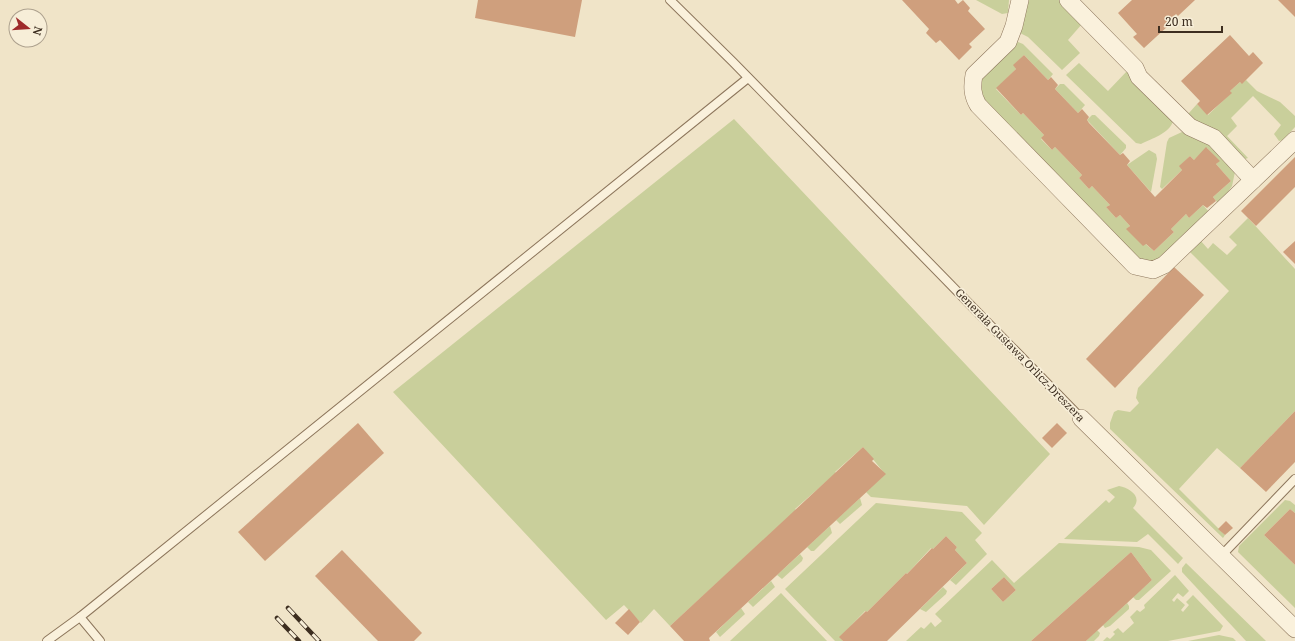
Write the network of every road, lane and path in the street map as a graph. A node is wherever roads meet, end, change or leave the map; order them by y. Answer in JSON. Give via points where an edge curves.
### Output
{"nodes":[{"id":1,"x":670,"y":0,"type":"edge"},
{"id":2,"x":1020,"y":0,"type":"edge"},
{"id":3,"x":1068,"y":0,"type":"edge"},
{"id":4,"x":748,"y":78,"type":"junction"},
{"id":5,"x":1295,"y":140,"type":"edge"},
{"id":6,"x":1253,"y":180,"type":"junction"},
{"id":7,"x":1081,"y":418,"type":"joint"},
{"id":8,"x":1295,"y":479,"type":"edge"},
{"id":9,"x":1221,"y":556,"type":"junction"},
{"id":10,"x":80,"y":617,"type":"junction"},
{"id":11,"x":1295,"y":629,"type":"edge"},
{"id":12,"x":47,"y":641,"type":"edge"},
{"id":13,"x":100,"y":641,"type":"edge"}],
"edges":[{"from":1,"to":4,"type":"lane","name":"Generała Gustawa Orlicz-Dreszera"},
{"from":2,"to":6,"type":"street","via":[[1008,42],[974,75],[974,99],[1134,266],[1153,270],[1164,265]]},
{"from":3,"to":6,"type":"street","via":[[1135,68],[1139,77],[1190,127],[1214,138]]},
{"from":4,"to":7,"type":"lane","name":"Generała Gustawa Orlicz-Dreszera"},
{"from":4,"to":10,"type":"lane"},
{"from":5,"to":6,"type":"street"},
{"from":7,"to":9,"type":"street","name":"Generała Gustawa Orlicz-Dreszera"},
{"from":8,"to":9,"type":"lane"},
{"from":9,"to":11,"type":"street","name":"Generała Gustawa Orlicz-Dreszera"},
{"from":10,"to":12,"type":"lane"},
{"from":10,"to":13,"type":"lane"}]}
